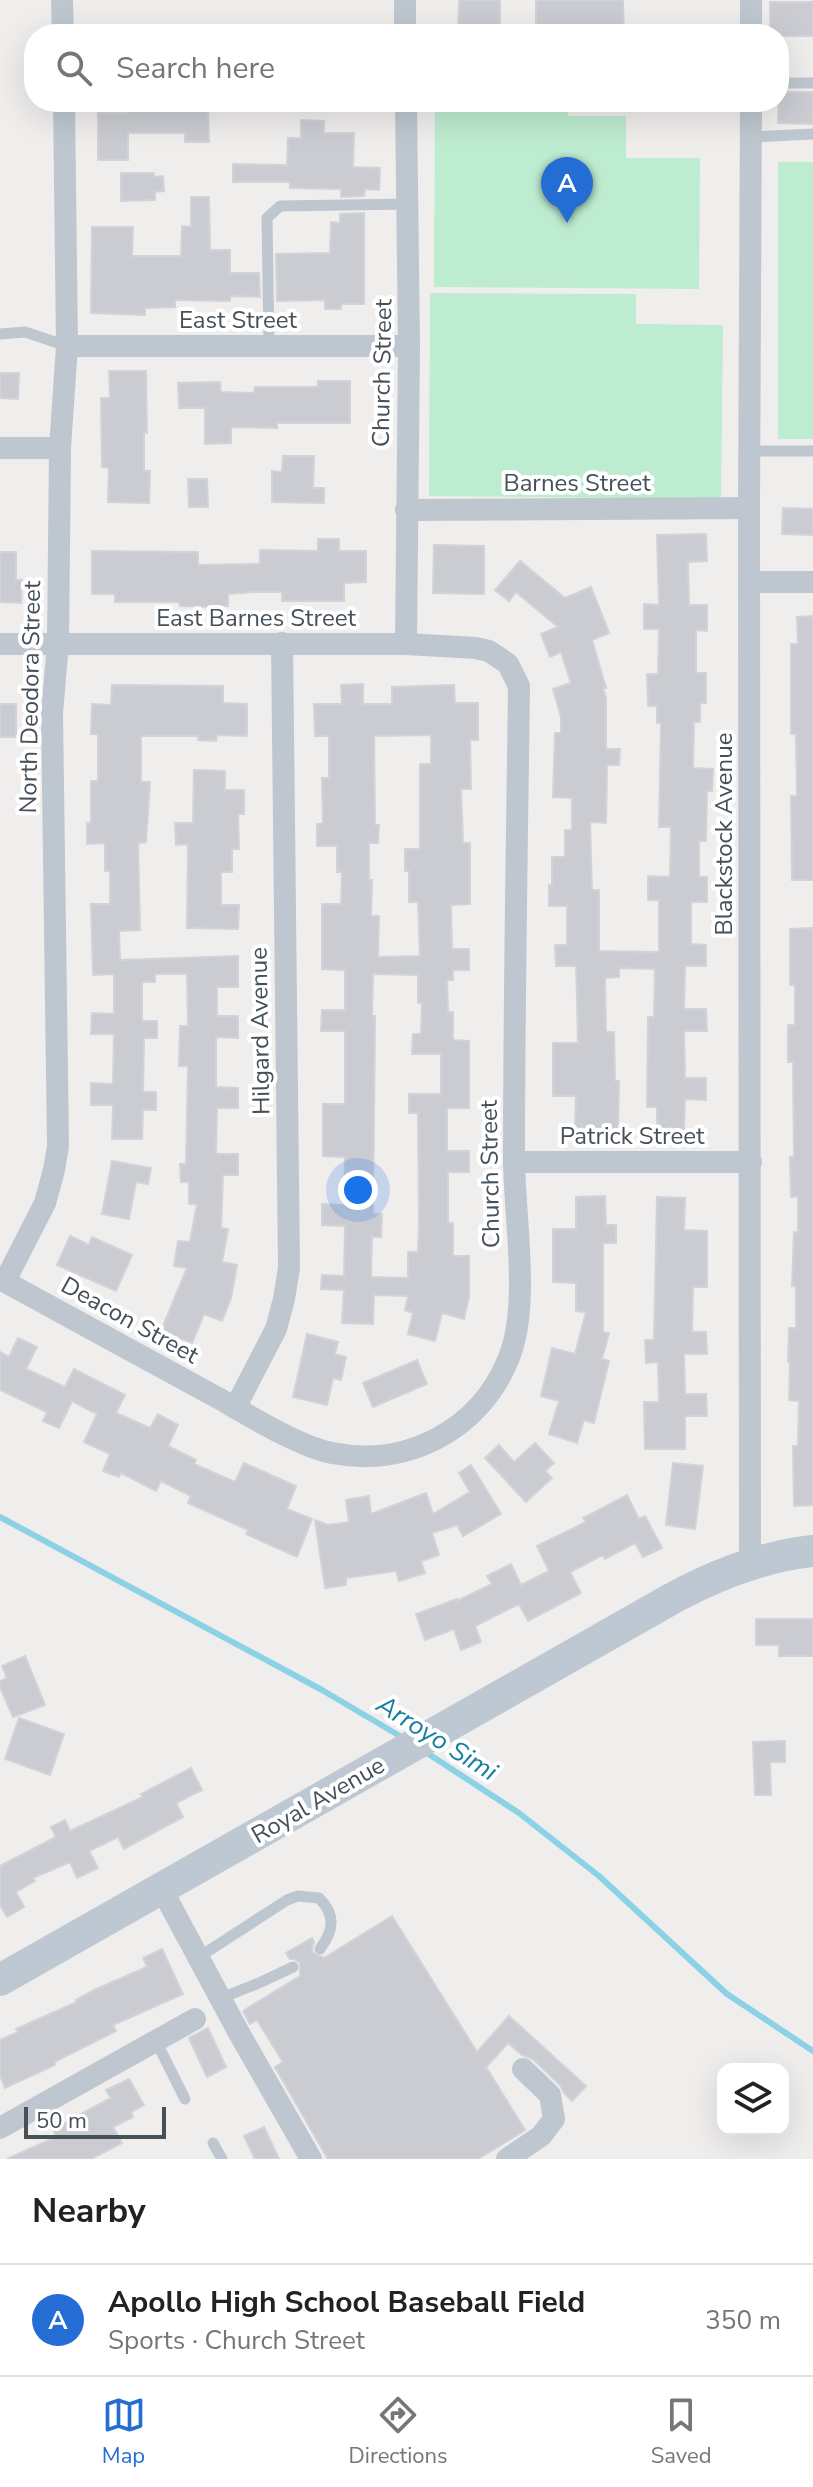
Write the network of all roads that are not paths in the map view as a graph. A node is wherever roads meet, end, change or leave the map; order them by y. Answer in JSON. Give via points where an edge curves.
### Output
{"nodes":[{"id":1,"x":62,"y":0,"type":"edge"},
{"id":2,"x":405,"y":0,"type":"edge"},
{"id":3,"x":751,"y":0,"type":"edge"},
{"id":4,"x":63,"y":24,"type":"edge"},
{"id":5,"x":405,"y":24,"type":"edge"},
{"id":6,"x":751,"y":24,"type":"edge"},
{"id":7,"x":789,"y":83,"type":"edge"},
{"id":8,"x":813,"y":83,"type":"edge"},
{"id":9,"x":64,"y":112,"type":"edge"},
{"id":10,"x":406,"y":112,"type":"edge"},
{"id":11,"x":751,"y":112,"type":"edge"},
{"id":12,"x":813,"y":134,"type":"edge"},
{"id":13,"x":750,"y":137,"type":"junction"},
{"id":14,"x":408,"y":204,"type":"junction"},
{"id":15,"x":0,"y":334,"type":"edge"},
{"id":16,"x":67,"y":346,"type":"junction"},
{"id":17,"x":269,"y":346,"type":"junction"},
{"id":18,"x":409,"y":346,"type":"junction"},
{"id":19,"x":0,"y":448,"type":"edge"},
{"id":20,"x":60,"y":448,"type":"junction"},
{"id":21,"x":749,"y":451,"type":"junction"},
{"id":22,"x":813,"y":451,"type":"edge"},
{"id":23,"x":749,"y":508,"type":"junction"},
{"id":24,"x":406,"y":510,"type":"junction"},
{"id":25,"x":750,"y":582,"type":"junction"},
{"id":26,"x":813,"y":582,"type":"edge"},
{"id":27,"x":58,"y":643,"type":"junction"},
{"id":28,"x":282,"y":643,"type":"junction"},
{"id":29,"x":0,"y":644,"type":"edge"},
{"id":30,"x":406,"y":644,"type":"junction"},
{"id":31,"x":508,"y":664,"type":"joint"},
{"id":32,"x":514,"y":1162,"type":"junction"},
{"id":33,"x":751,"y":1162,"type":"junction"},
{"id":34,"x":2,"y":1280,"type":"edge"},
{"id":35,"x":235,"y":1408,"type":"junction"},
{"id":36,"x":813,"y":1551,"type":"edge"},
{"id":37,"x":750,"y":1565,"type":"junction"},
{"id":38,"x":161,"y":1888,"type":"junction"},
{"id":39,"x":320,"y":1949,"type":"dead end"},
{"id":40,"x":199,"y":1957,"type":"junction"},
{"id":41,"x":293,"y":1967,"type":"dead end"},
{"id":42,"x":0,"y":1980,"type":"edge"},
{"id":43,"x":221,"y":1998,"type":"junction"},
{"id":44,"x":195,"y":2019,"type":"dead end"},
{"id":45,"x":156,"y":2041,"type":"junction"},
{"id":46,"x":523,"y":2069,"type":"dead end"},
{"id":47,"x":185,"y":2099,"type":"dead end"},
{"id":48,"x":0,"y":2128,"type":"edge"},
{"id":49,"x":213,"y":2143,"type":"dead end"},
{"id":50,"x":222,"y":2159,"type":"edge"},
{"id":51,"x":311,"y":2159,"type":"edge"},
{"id":52,"x":507,"y":2159,"type":"edge"}],
"edges":[{"from":1,"to":4,"type":"street"},
{"from":2,"to":5,"type":"street"},
{"from":3,"to":6,"type":"street"},
{"from":7,"to":8,"type":"lane"},
{"from":9,"to":16,"type":"street","name":"North Deodora Street"},
{"from":10,"to":14,"type":"street","name":"Church Street"},
{"from":11,"to":13,"type":"street","name":"Blackstock Avenue"},
{"from":12,"to":13,"type":"lane"},
{"from":13,"to":21,"type":"street","name":"Blackstock Avenue"},
{"from":14,"to":17,"type":"lane","via":[[280,206],[267,218]]},
{"from":14,"to":18,"type":"street","name":"Church Street"},
{"from":15,"to":16,"type":"lane","via":[[25,332]]},
{"from":16,"to":17,"type":"street","name":"East Street"},
{"from":16,"to":20,"type":"street","name":"North Deodora Street"},
{"from":17,"to":18,"type":"street","name":"East Street"},
{"from":18,"to":24,"type":"street","name":"Church Street"},
{"from":19,"to":20,"type":"street"},
{"from":20,"to":27,"type":"street","name":"North Deodora Street"},
{"from":21,"to":22,"type":"lane"},
{"from":21,"to":23,"type":"street","name":"Blackstock Avenue"},
{"from":23,"to":24,"type":"street","name":"Barnes Street"},
{"from":23,"to":25,"type":"street","name":"Blackstock Avenue"},
{"from":24,"to":30,"type":"street","name":"Church Street"},
{"from":25,"to":26,"type":"street"},
{"from":25,"to":33,"type":"street","name":"Blackstock Avenue"},
{"from":27,"to":28,"type":"street","name":"East Barnes Street"},
{"from":27,"to":29,"type":"street","name":"East Barnes Street"},
{"from":27,"to":34,"type":"street","name":"North Deodora Street","via":[[52,713],[58,1146],[45,1203]]},
{"from":28,"to":30,"type":"street","name":"East Barnes Street"},
{"from":28,"to":35,"type":"street","name":"Hilgard Avenue","via":[[289,1268],[276,1329]]},
{"from":30,"to":31,"type":"street","name":"East Barnes Street","via":[[476,648]]},
{"from":31,"to":32,"type":"street","name":"Church Street","via":[[519,686]]},
{"from":32,"to":33,"type":"street","name":"Patrick Street"},
{"from":32,"to":35,"type":"street","name":"Church Street","via":[[520,1305],[516,1334],[498,1380],[460,1426],[414,1448],[357,1457],[317,1450]]},
{"from":33,"to":37,"type":"street","name":"Blackstock Avenue"},
{"from":34,"to":35,"type":"street","name":"Deacon Street"},
{"from":36,"to":37,"type":"main road","name":"Royal Avenue"},
{"from":37,"to":38,"type":"main road","name":"Royal Avenue","via":[[673,1598]]},
{"from":38,"to":40,"type":"street"},
{"from":38,"to":42,"type":"main road","name":"Royal Avenue"},
{"from":39,"to":40,"type":"lane","via":[[332,1916],[319,1898],[309,1895],[287,1900]]},
{"from":40,"to":43,"type":"street"},
{"from":41,"to":43,"type":"lane"},
{"from":43,"to":51,"type":"street"},
{"from":44,"to":45,"type":"street"},
{"from":45,"to":47,"type":"lane"},
{"from":45,"to":48,"type":"street"},
{"from":46,"to":52,"type":"street","via":[[550,2095],[554,2119],[541,2136]]},
{"from":49,"to":50,"type":"lane"}]}
